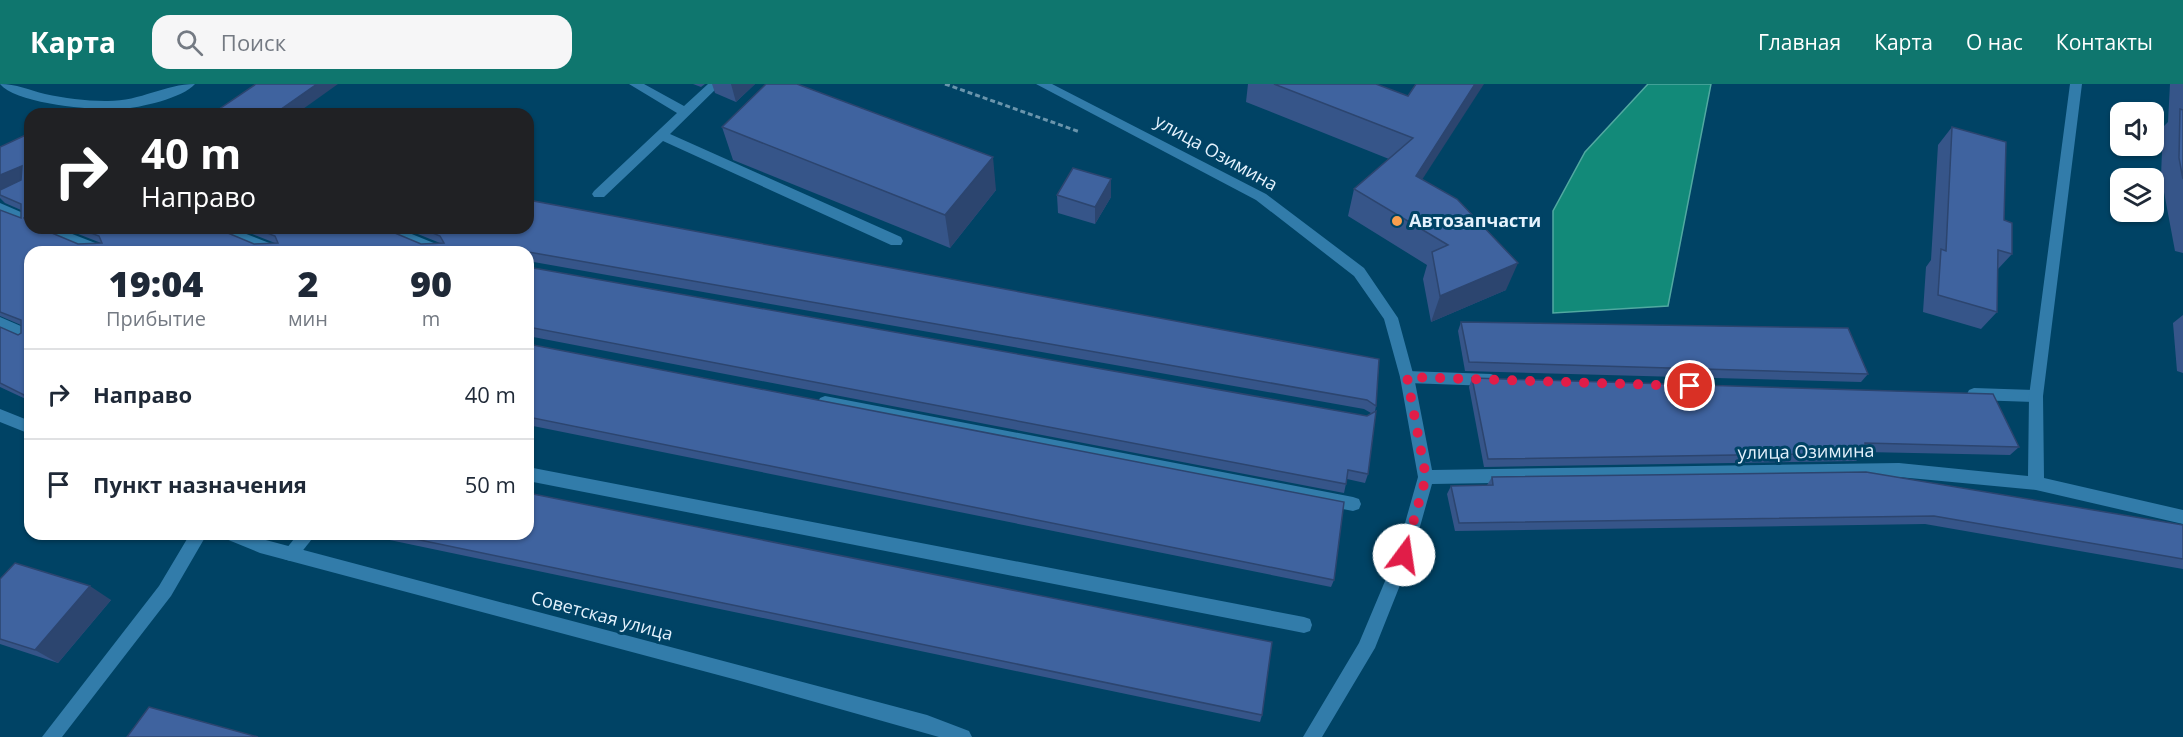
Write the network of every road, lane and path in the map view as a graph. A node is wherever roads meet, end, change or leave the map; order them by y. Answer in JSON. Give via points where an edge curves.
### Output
{"nodes":[{"id":1,"x":6,"y":84,"type":"edge"},
{"id":2,"x":189,"y":84,"type":"edge"},
{"id":3,"x":635,"y":84,"type":"edge"},
{"id":4,"x":714,"y":84,"type":"edge"},
{"id":5,"x":2076,"y":84,"type":"edge"},
{"id":6,"x":1047,"y":85,"type":"edge"},
{"id":7,"x":684,"y":111,"type":"junction"},
{"id":8,"x":662,"y":135,"type":"junction"},
{"id":9,"x":599,"y":194,"type":"dead end"},
{"id":10,"x":0,"y":208,"type":"edge"},
{"id":11,"x":24,"y":219,"type":"edge"},
{"id":12,"x":59,"y":234,"type":"edge"},
{"id":13,"x":233,"y":234,"type":"edge"},
{"id":14,"x":394,"y":234,"type":"edge"},
{"id":15,"x":897,"y":241,"type":"dead end"},
{"id":16,"x":88,"y":246,"type":"edge"},
{"id":17,"x":262,"y":246,"type":"edge"},
{"id":18,"x":415,"y":246,"type":"edge"},
{"id":19,"x":0,"y":323,"type":"edge"},
{"id":20,"x":24,"y":333,"type":"edge"},
{"id":21,"x":1407,"y":377,"type":"junction"},
{"id":22,"x":1502,"y":380,"type":"edge"},
{"id":23,"x":1961,"y":394,"type":"edge"},
{"id":24,"x":2036,"y":396,"type":"junction"},
{"id":25,"x":807,"y":398,"type":"edge"},
{"id":26,"x":0,"y":415,"type":"edge"},
{"id":27,"x":24,"y":425,"type":"edge"},
{"id":28,"x":534,"y":475,"type":"edge"},
{"id":29,"x":1426,"y":477,"type":"junction"},
{"id":30,"x":2036,"y":483,"type":"junction"},
{"id":31,"x":1353,"y":504,"type":"dead end"},
{"id":32,"x":2183,"y":517,"type":"edge"},
{"id":33,"x":195,"y":540,"type":"edge"},
{"id":34,"x":246,"y":540,"type":"edge"},
{"id":35,"x":303,"y":540,"type":"edge"},
{"id":36,"x":290,"y":554,"type":"junction"},
{"id":37,"x":1304,"y":625,"type":"dead end"},
{"id":38,"x":51,"y":737,"type":"edge"},
{"id":39,"x":963,"y":737,"type":"edge"},
{"id":40,"x":1312,"y":737,"type":"edge"}],
"edges":[{"from":1,"to":2,"type":"street","via":[[16,91],[67,103],[130,104]]},
{"from":3,"to":7,"type":"street"},
{"from":4,"to":7,"type":"street"},
{"from":5,"to":24,"type":"street"},
{"from":6,"to":21,"type":"street","name":"улица Озимина","via":[[1261,197],[1359,272],[1391,318]]},
{"from":7,"to":8,"type":"street"},
{"from":8,"to":9,"type":"street"},
{"from":8,"to":15,"type":"street"},
{"from":10,"to":11,"type":"street"},
{"from":12,"to":16,"type":"street"},
{"from":13,"to":17,"type":"street"},
{"from":14,"to":18,"type":"street"},
{"from":19,"to":20,"type":"street"},
{"from":21,"to":22,"type":"street"},
{"from":21,"to":29,"type":"street","name":"улица Озимина"},
{"from":23,"to":24,"type":"street"},
{"from":24,"to":30,"type":"street"},
{"from":25,"to":31,"type":"street"},
{"from":26,"to":27,"type":"street"},
{"from":28,"to":37,"type":"street"},
{"from":29,"to":30,"type":"street","name":"улица Озимина","via":[[1899,470]]},
{"from":29,"to":40,"type":"street","name":"улица Озимина","via":[[1404,555],[1366,648]]},
{"from":30,"to":32,"type":"street","name":"улица Озимина"},
{"from":33,"to":38,"type":"street","via":[[165,591]]},
{"from":34,"to":36,"type":"street","name":"Советская улица"},
{"from":35,"to":36,"type":"street"},
{"from":36,"to":39,"type":"street","name":"Советская улица","via":[[748,675]]}]}
